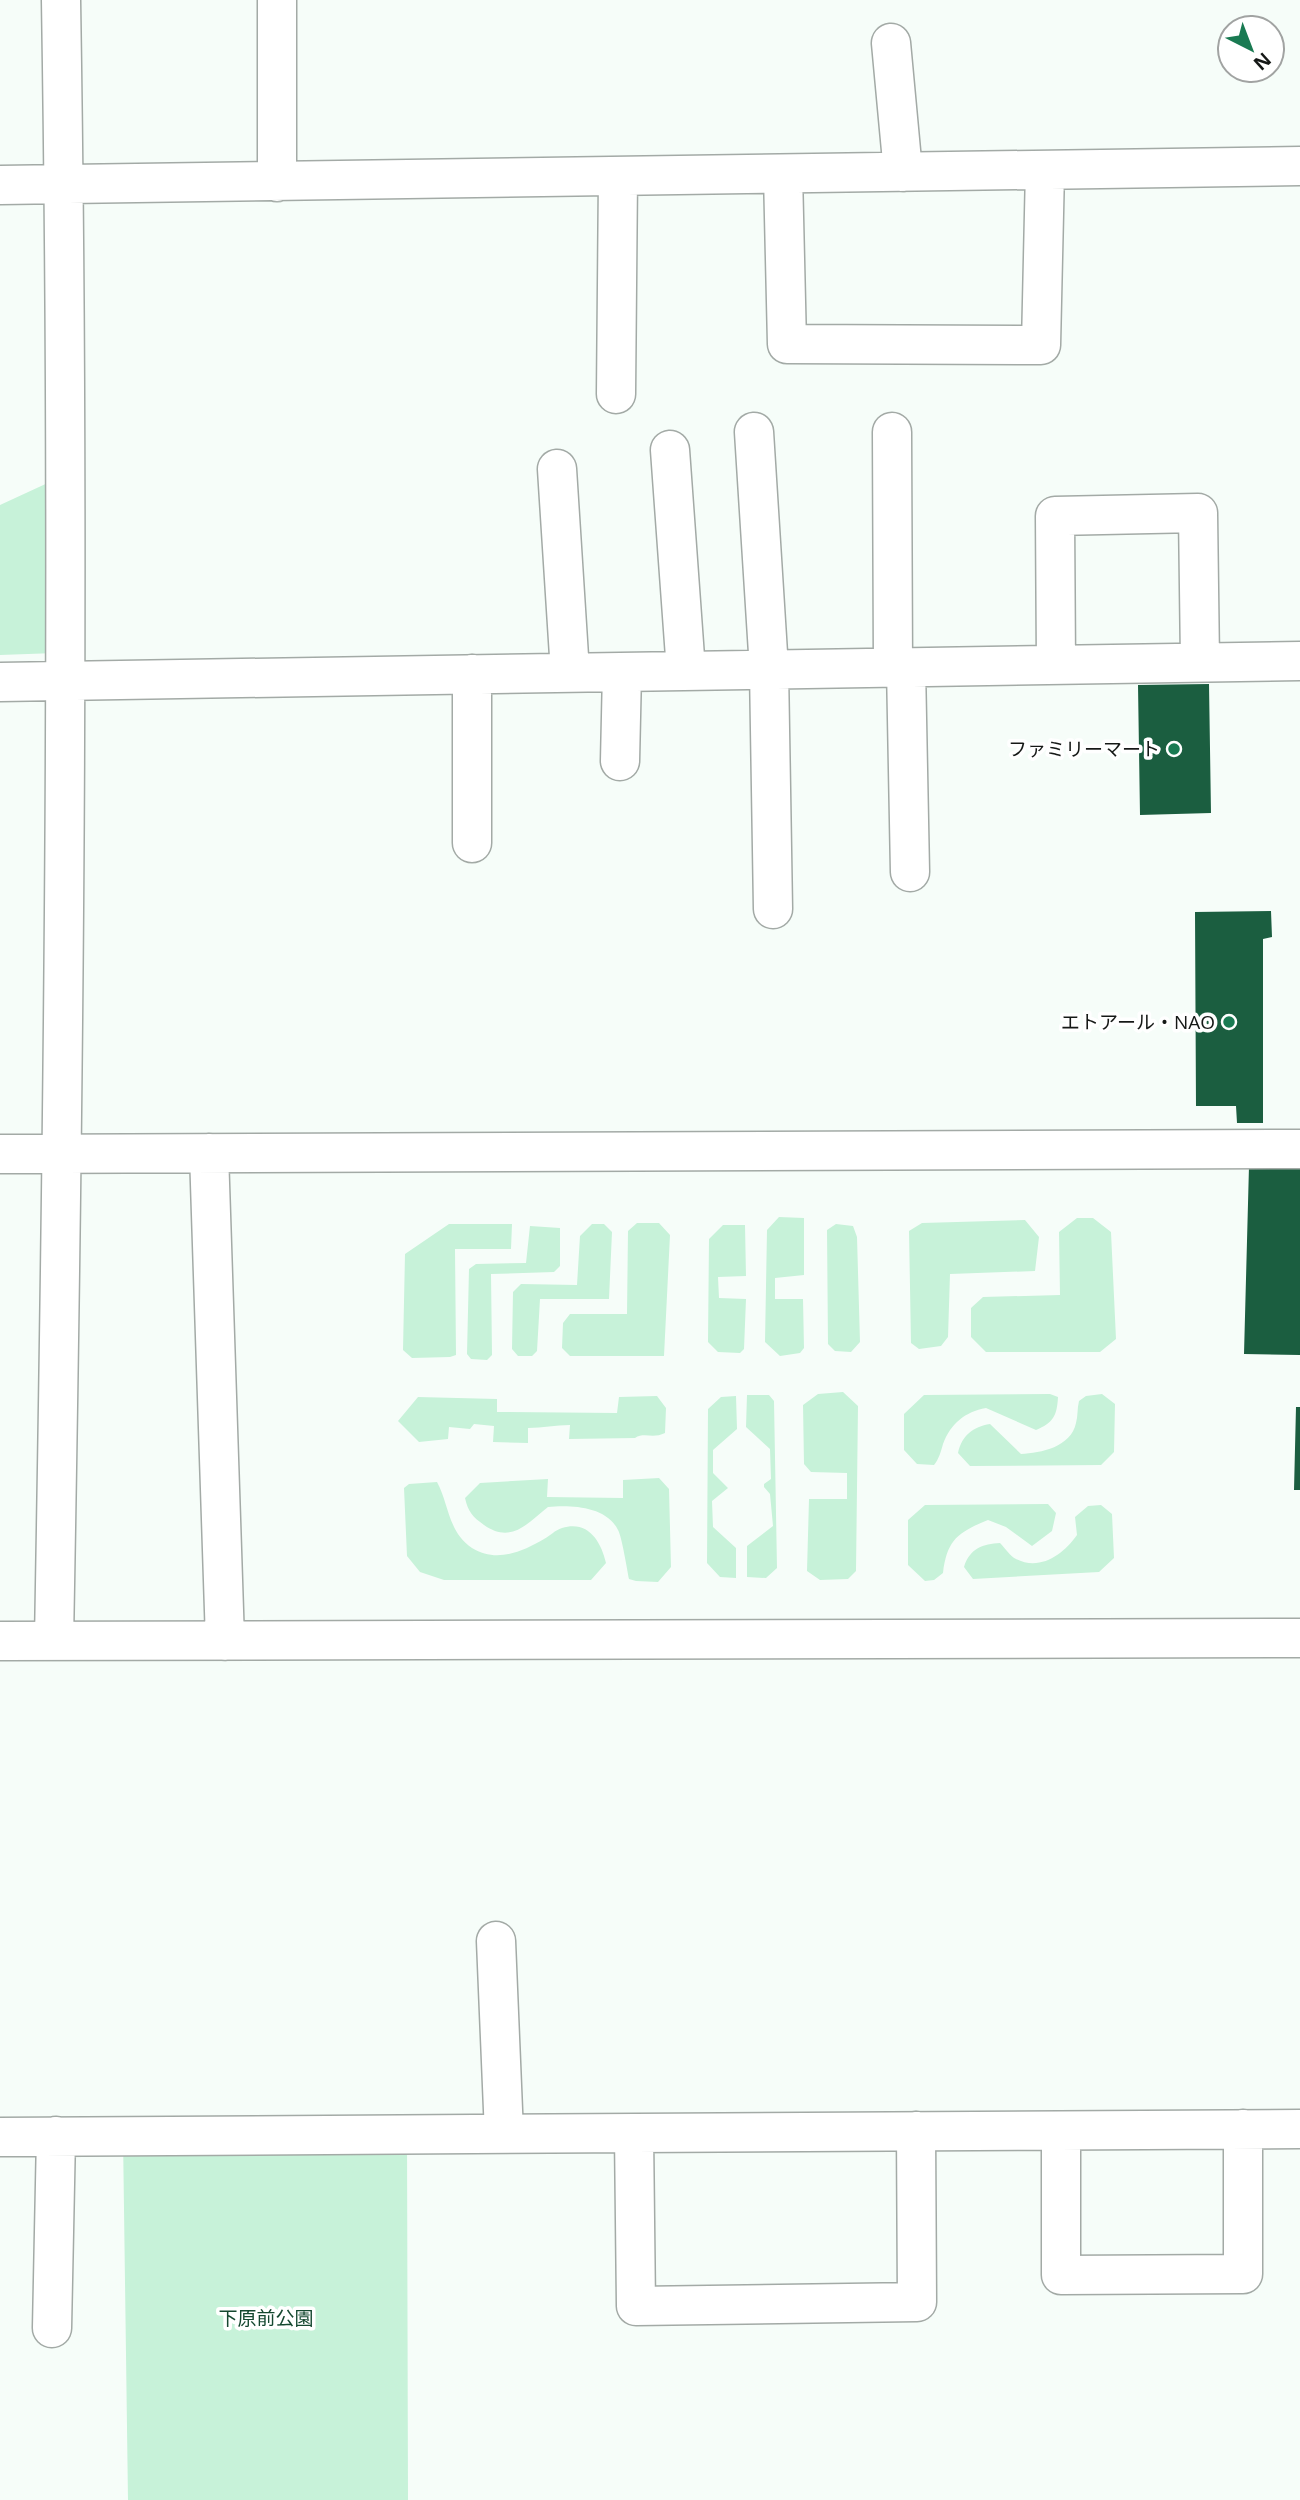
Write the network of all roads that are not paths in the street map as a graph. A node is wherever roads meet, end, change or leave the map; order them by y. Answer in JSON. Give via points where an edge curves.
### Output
{"nodes":[{"id":1,"x":61,"y":0,"type":"edge"},
{"id":2,"x":277,"y":0,"type":"edge"},
{"id":3,"x":891,"y":43,"type":"dead end"},
{"id":4,"x":1300,"y":166,"type":"edge"},
{"id":5,"x":1045,"y":170,"type":"junction"},
{"id":6,"x":903,"y":172,"type":"junction"},
{"id":7,"x":783,"y":174,"type":"junction"},
{"id":8,"x":618,"y":176,"type":"junction"},
{"id":9,"x":277,"y":182,"type":"junction"},
{"id":10,"x":0,"y":185,"type":"edge"},
{"id":11,"x":64,"y":185,"type":"junction"},
{"id":12,"x":616,"y":394,"type":"dead end"},
{"id":13,"x":754,"y":432,"type":"dead end"},
{"id":14,"x":892,"y":432,"type":"dead end"},
{"id":15,"x":670,"y":450,"type":"dead end"},
{"id":16,"x":557,"y":469,"type":"dead end"},
{"id":17,"x":1300,"y":661,"type":"edge"},
{"id":18,"x":1200,"y":662,"type":"junction"},
{"id":19,"x":1056,"y":665,"type":"junction"},
{"id":20,"x":900,"y":667,"type":"junction"},
{"id":21,"x":769,"y":669,"type":"junction"},
{"id":22,"x":686,"y":671,"type":"junction"},
{"id":23,"x":570,"y":672,"type":"junction"},
{"id":24,"x":622,"y":672,"type":"junction"},
{"id":25,"x":472,"y":674,"type":"junction"},
{"id":26,"x":65,"y":681,"type":"junction"},
{"id":27,"x":0,"y":682,"type":"edge"},
{"id":28,"x":620,"y":761,"type":"dead end"},
{"id":29,"x":472,"y":843,"type":"dead end"},
{"id":30,"x":910,"y":872,"type":"dead end"},
{"id":31,"x":773,"y":909,"type":"dead end"},
{"id":32,"x":1300,"y":1149,"type":"edge"},
{"id":33,"x":209,"y":1153,"type":"junction"},
{"id":34,"x":0,"y":1154,"type":"edge"},
{"id":35,"x":63,"y":1154,"type":"junction"},
{"id":36,"x":1300,"y":1638,"type":"edge"},
{"id":37,"x":0,"y":1641,"type":"edge"},
{"id":38,"x":54,"y":1641,"type":"junction"},
{"id":39,"x":225,"y":1641,"type":"junction"},
{"id":40,"x":496,"y":1941,"type":"dead end"},
{"id":41,"x":1243,"y":2129,"type":"junction"},
{"id":42,"x":1300,"y":2129,"type":"edge"},
{"id":43,"x":916,"y":2131,"type":"junction"},
{"id":44,"x":1061,"y":2131,"type":"junction"},
{"id":45,"x":504,"y":2134,"type":"junction"},
{"id":46,"x":634,"y":2134,"type":"junction"},
{"id":47,"x":56,"y":2136,"type":"junction"},
{"id":48,"x":0,"y":2137,"type":"edge"},
{"id":49,"x":52,"y":2328,"type":"dead end"}],
"edges":[{"from":1,"to":11,"type":"street"},
{"from":2,"to":9,"type":"street"},
{"from":3,"to":6,"type":"street"},
{"from":4,"to":5,"type":"street"},
{"from":5,"to":6,"type":"street"},
{"from":5,"to":7,"type":"street","via":[[1041,345],[787,344]]},
{"from":6,"to":7,"type":"street"},
{"from":7,"to":8,"type":"street"},
{"from":8,"to":9,"type":"street"},
{"from":8,"to":12,"type":"street"},
{"from":9,"to":11,"type":"street"},
{"from":10,"to":11,"type":"street"},
{"from":11,"to":26,"type":"street"},
{"from":13,"to":21,"type":"street"},
{"from":14,"to":20,"type":"street"},
{"from":15,"to":22,"type":"street"},
{"from":16,"to":23,"type":"street"},
{"from":17,"to":18,"type":"street"},
{"from":18,"to":19,"type":"street"},
{"from":18,"to":19,"type":"street","via":[[1198,513],[1068,515],[1055,516]]},
{"from":19,"to":20,"type":"street"},
{"from":20,"to":21,"type":"street"},
{"from":20,"to":30,"type":"street"},
{"from":21,"to":22,"type":"street"},
{"from":21,"to":31,"type":"street"},
{"from":22,"to":24,"type":"street"},
{"from":23,"to":24,"type":"street"},
{"from":23,"to":25,"type":"street"},
{"from":24,"to":28,"type":"street"},
{"from":25,"to":26,"type":"street"},
{"from":25,"to":29,"type":"street"},
{"from":26,"to":27,"type":"street"},
{"from":26,"to":35,"type":"street"},
{"from":32,"to":33,"type":"street"},
{"from":33,"to":35,"type":"street"},
{"from":33,"to":39,"type":"street"},
{"from":34,"to":35,"type":"street"},
{"from":35,"to":38,"type":"street"},
{"from":36,"to":39,"type":"street"},
{"from":37,"to":38,"type":"street"},
{"from":38,"to":39,"type":"street"},
{"from":40,"to":45,"type":"street"},
{"from":41,"to":42,"type":"street"},
{"from":41,"to":44,"type":"street"},
{"from":41,"to":44,"type":"street","via":[[1243,2274],[1061,2275]]},
{"from":43,"to":44,"type":"street"},
{"from":43,"to":46,"type":"street"},
{"from":43,"to":46,"type":"street","via":[[917,2302],[636,2306]]},
{"from":45,"to":46,"type":"street"},
{"from":45,"to":47,"type":"street"},
{"from":47,"to":48,"type":"street"},
{"from":47,"to":49,"type":"street"}]}
